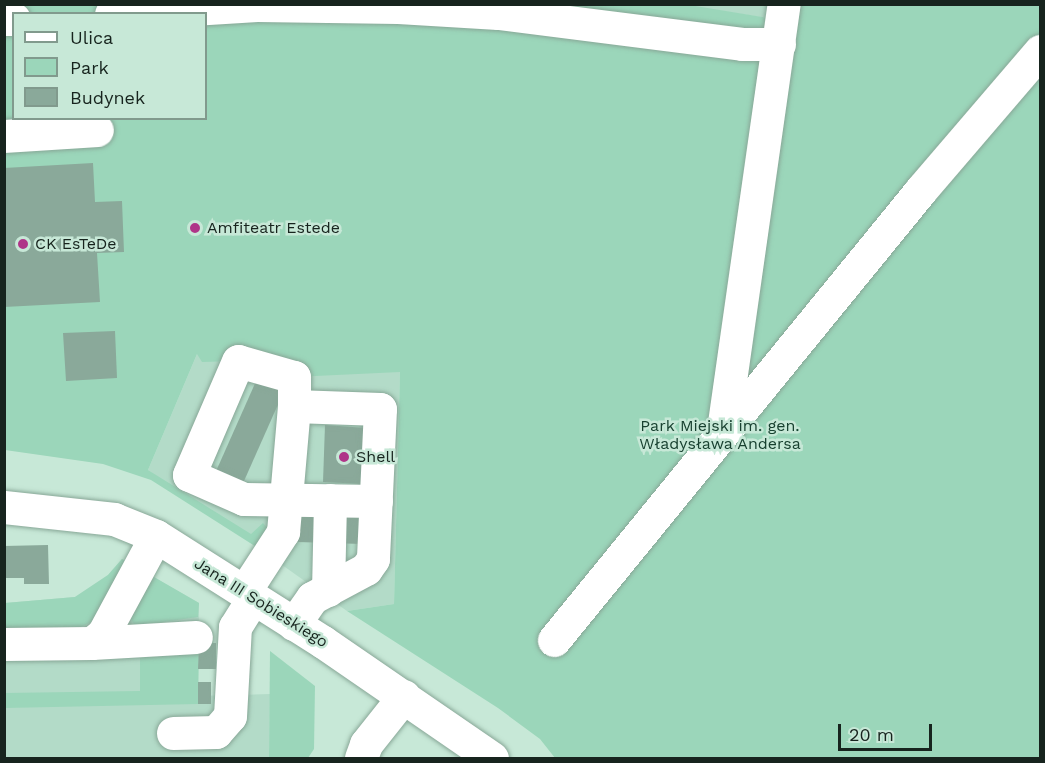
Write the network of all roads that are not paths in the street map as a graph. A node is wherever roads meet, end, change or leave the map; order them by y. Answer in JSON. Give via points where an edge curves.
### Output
{"nodes":[{"id":1,"x":783,"y":4,"type":"edge"},
{"id":2,"x":143,"y":12,"type":"edge"},
{"id":3,"x":779,"y":44,"type":"junction"},
{"id":4,"x":1041,"y":51,"type":"edge"},
{"id":5,"x":97,"y":130,"type":"dead end"},
{"id":6,"x":4,"y":136,"type":"edge"},
{"id":7,"x":294,"y":406,"type":"junction"},
{"id":8,"x":723,"y":430,"type":"junction"},
{"id":9,"x":286,"y":498,"type":"junction"},
{"id":10,"x":330,"y":500,"type":"junction"},
{"id":11,"x":376,"y":501,"type":"junction"},
{"id":12,"x":4,"y":507,"type":"edge"},
{"id":13,"x":156,"y":536,"type":"junction"},
{"id":14,"x":328,"y":590,"type":"junction"},
{"id":15,"x":249,"y":595,"type":"junction"},
{"id":16,"x":294,"y":624,"type":"junction"},
{"id":17,"x":196,"y":637,"type":"dead end"},
{"id":18,"x":554,"y":640,"type":"dead end"},
{"id":19,"x":92,"y":643,"type":"junction"},
{"id":20,"x":4,"y":644,"type":"edge"},
{"id":21,"x":404,"y":696,"type":"junction"},
{"id":22,"x":173,"y":733,"type":"dead end"},
{"id":23,"x":362,"y":759,"type":"edge"},
{"id":24,"x":492,"y":759,"type":"edge"}],
"edges":[{"from":1,"to":3,"type":"street"},
{"from":2,"to":3,"type":"street","via":[[257,5],[398,7],[498,13],[742,44]]},
{"from":3,"to":8,"type":"street"},
{"from":4,"to":8,"type":"street"},
{"from":5,"to":6,"type":"street"},
{"from":7,"to":9,"type":"street"},
{"from":7,"to":9,"type":"street","via":[[294,377],[238,361],[189,475],[244,500]]},
{"from":7,"to":11,"type":"street","via":[[380,409]]},
{"from":8,"to":18,"type":"street"},
{"from":9,"to":10,"type":"street"},
{"from":9,"to":15,"type":"street","via":[[283,532]]},
{"from":10,"to":11,"type":"street"},
{"from":10,"to":14,"type":"street"},
{"from":11,"to":14,"type":"street","via":[[373,559],[366,569]]},
{"from":12,"to":13,"type":"street","name":"Jana III Sobieskiego","via":[[114,519]]},
{"from":13,"to":15,"type":"street","name":"Jana III Sobieskiego"},
{"from":13,"to":19,"type":"street","via":[[109,625]]},
{"from":14,"to":16,"type":"street","via":[[312,598]]},
{"from":15,"to":16,"type":"street","name":"Jana III Sobieskiego"},
{"from":15,"to":22,"type":"street","via":[[235,627],[230,716],[216,732]]},
{"from":16,"to":21,"type":"street","name":"Jana III Sobieskiego"},
{"from":17,"to":19,"type":"street"},
{"from":19,"to":20,"type":"street"},
{"from":21,"to":23,"type":"street","via":[[366,744]]},
{"from":21,"to":24,"type":"street","name":"Jana III Sobieskiego"}]}
